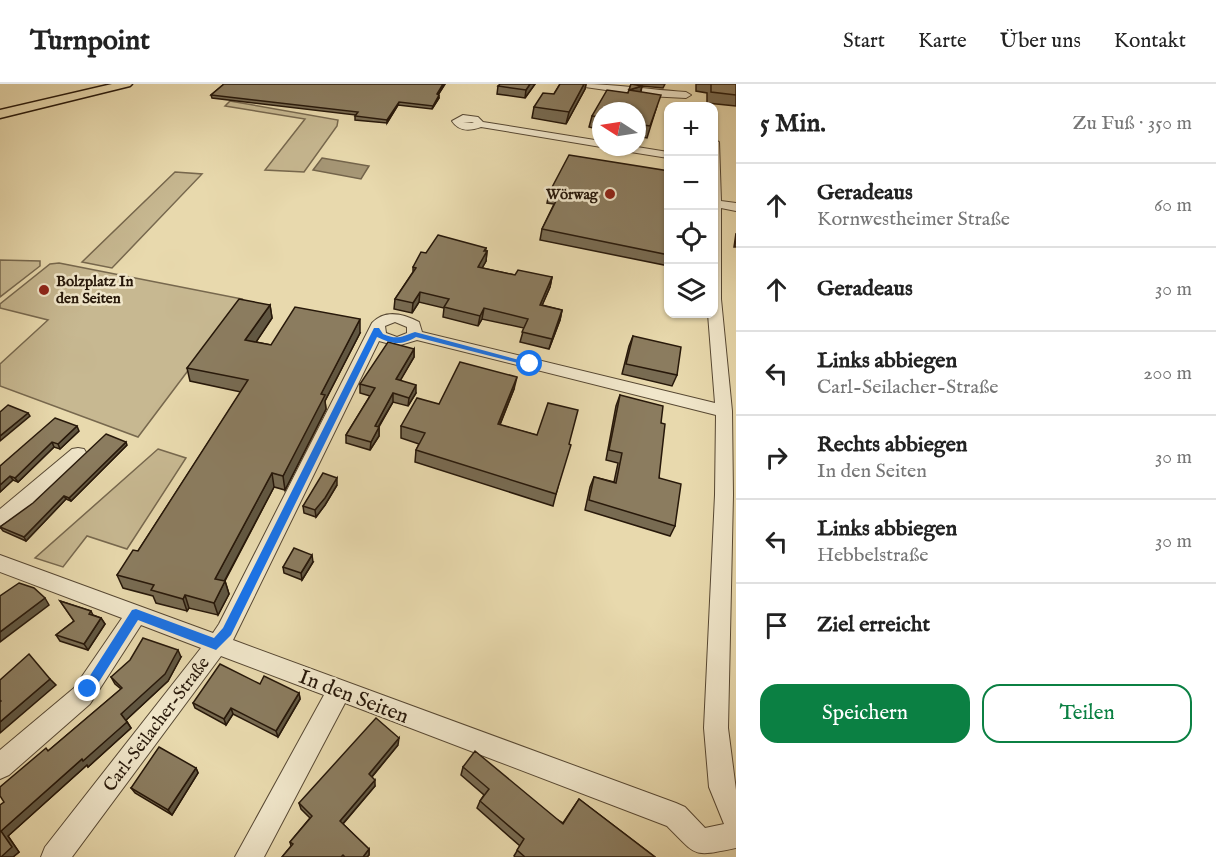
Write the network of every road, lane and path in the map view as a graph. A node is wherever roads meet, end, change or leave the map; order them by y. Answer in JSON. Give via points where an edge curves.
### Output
{"nodes":[{"id":1,"x":126,"y":84,"type":"edge"},
{"id":2,"x":585,"y":84,"type":"edge"},
{"id":3,"x":675,"y":84,"type":"edge"},
{"id":4,"x":686,"y":95,"type":"junction"},
{"id":5,"x":691,"y":102,"type":"edge"},
{"id":6,"x":0,"y":114,"type":"edge"},
{"id":7,"x":480,"y":124,"type":"dead end"},
{"id":8,"x":592,"y":143,"type":"edge"},
{"id":9,"x":646,"y":151,"type":"edge"},
{"id":10,"x":664,"y":154,"type":"edge"},
{"id":11,"x":718,"y":204,"type":"edge"},
{"id":12,"x":736,"y":207,"type":"edge"},
{"id":13,"x":716,"y":210,"type":"edge"},
{"id":14,"x":377,"y":329,"type":"junction"},
{"id":15,"x":415,"y":335,"type":"junction"},
{"id":16,"x":723,"y":411,"type":"junction"},
{"id":17,"x":78,"y":454,"type":"dead end"},
{"id":18,"x":0,"y":520,"type":"edge"},
{"id":19,"x":3,"y":569,"type":"edge"},
{"id":20,"x":136,"y":614,"type":"junction"},
{"id":21,"x":216,"y":644,"type":"junction"},
{"id":22,"x":339,"y":691,"type":"junction"},
{"id":23,"x":0,"y":766,"type":"edge"},
{"id":24,"x":736,"y":822,"type":"edge"},
{"id":25,"x":736,"y":835,"type":"edge"},
{"id":26,"x":697,"y":849,"type":"edge"},
{"id":27,"x":55,"y":857,"type":"edge"},
{"id":28,"x":249,"y":857,"type":"edge"}],
"edges":[{"from":1,"to":6,"type":"main road"},
{"from":2,"to":4,"type":"street"},
{"from":3,"to":4,"type":"street"},
{"from":4,"to":5,"type":"street"},
{"from":7,"to":8,"type":"street"},
{"from":9,"to":10,"type":"street"},
{"from":11,"to":12,"type":"street"},
{"from":13,"to":16,"type":"street","via":[[714,299]]},
{"from":14,"to":15,"type":"street","via":[[379,336],[393,342]]},
{"from":14,"to":15,"type":"street","via":[[385,320],[401,318],[414,324]]},
{"from":14,"to":21,"type":"street","name":"Carl-Seilacher-Straße","via":[[227,631]]},
{"from":15,"to":16,"type":"street"},
{"from":16,"to":24,"type":"street","via":[[716,728],[722,787]]},
{"from":17,"to":18,"type":"street"},
{"from":19,"to":20,"type":"street","name":"In den Seiten"},
{"from":20,"to":21,"type":"street","name":"In den Seiten"},
{"from":20,"to":23,"type":"street","via":[[82,696]]},
{"from":21,"to":22,"type":"street","name":"In den Seiten"},
{"from":21,"to":27,"type":"street","name":"Carl-Seilacher-Straße"},
{"from":22,"to":26,"type":"street","name":"In den Seiten","via":[[676,816]]},
{"from":22,"to":28,"type":"street"},
{"from":25,"to":26,"type":"street"}]}
